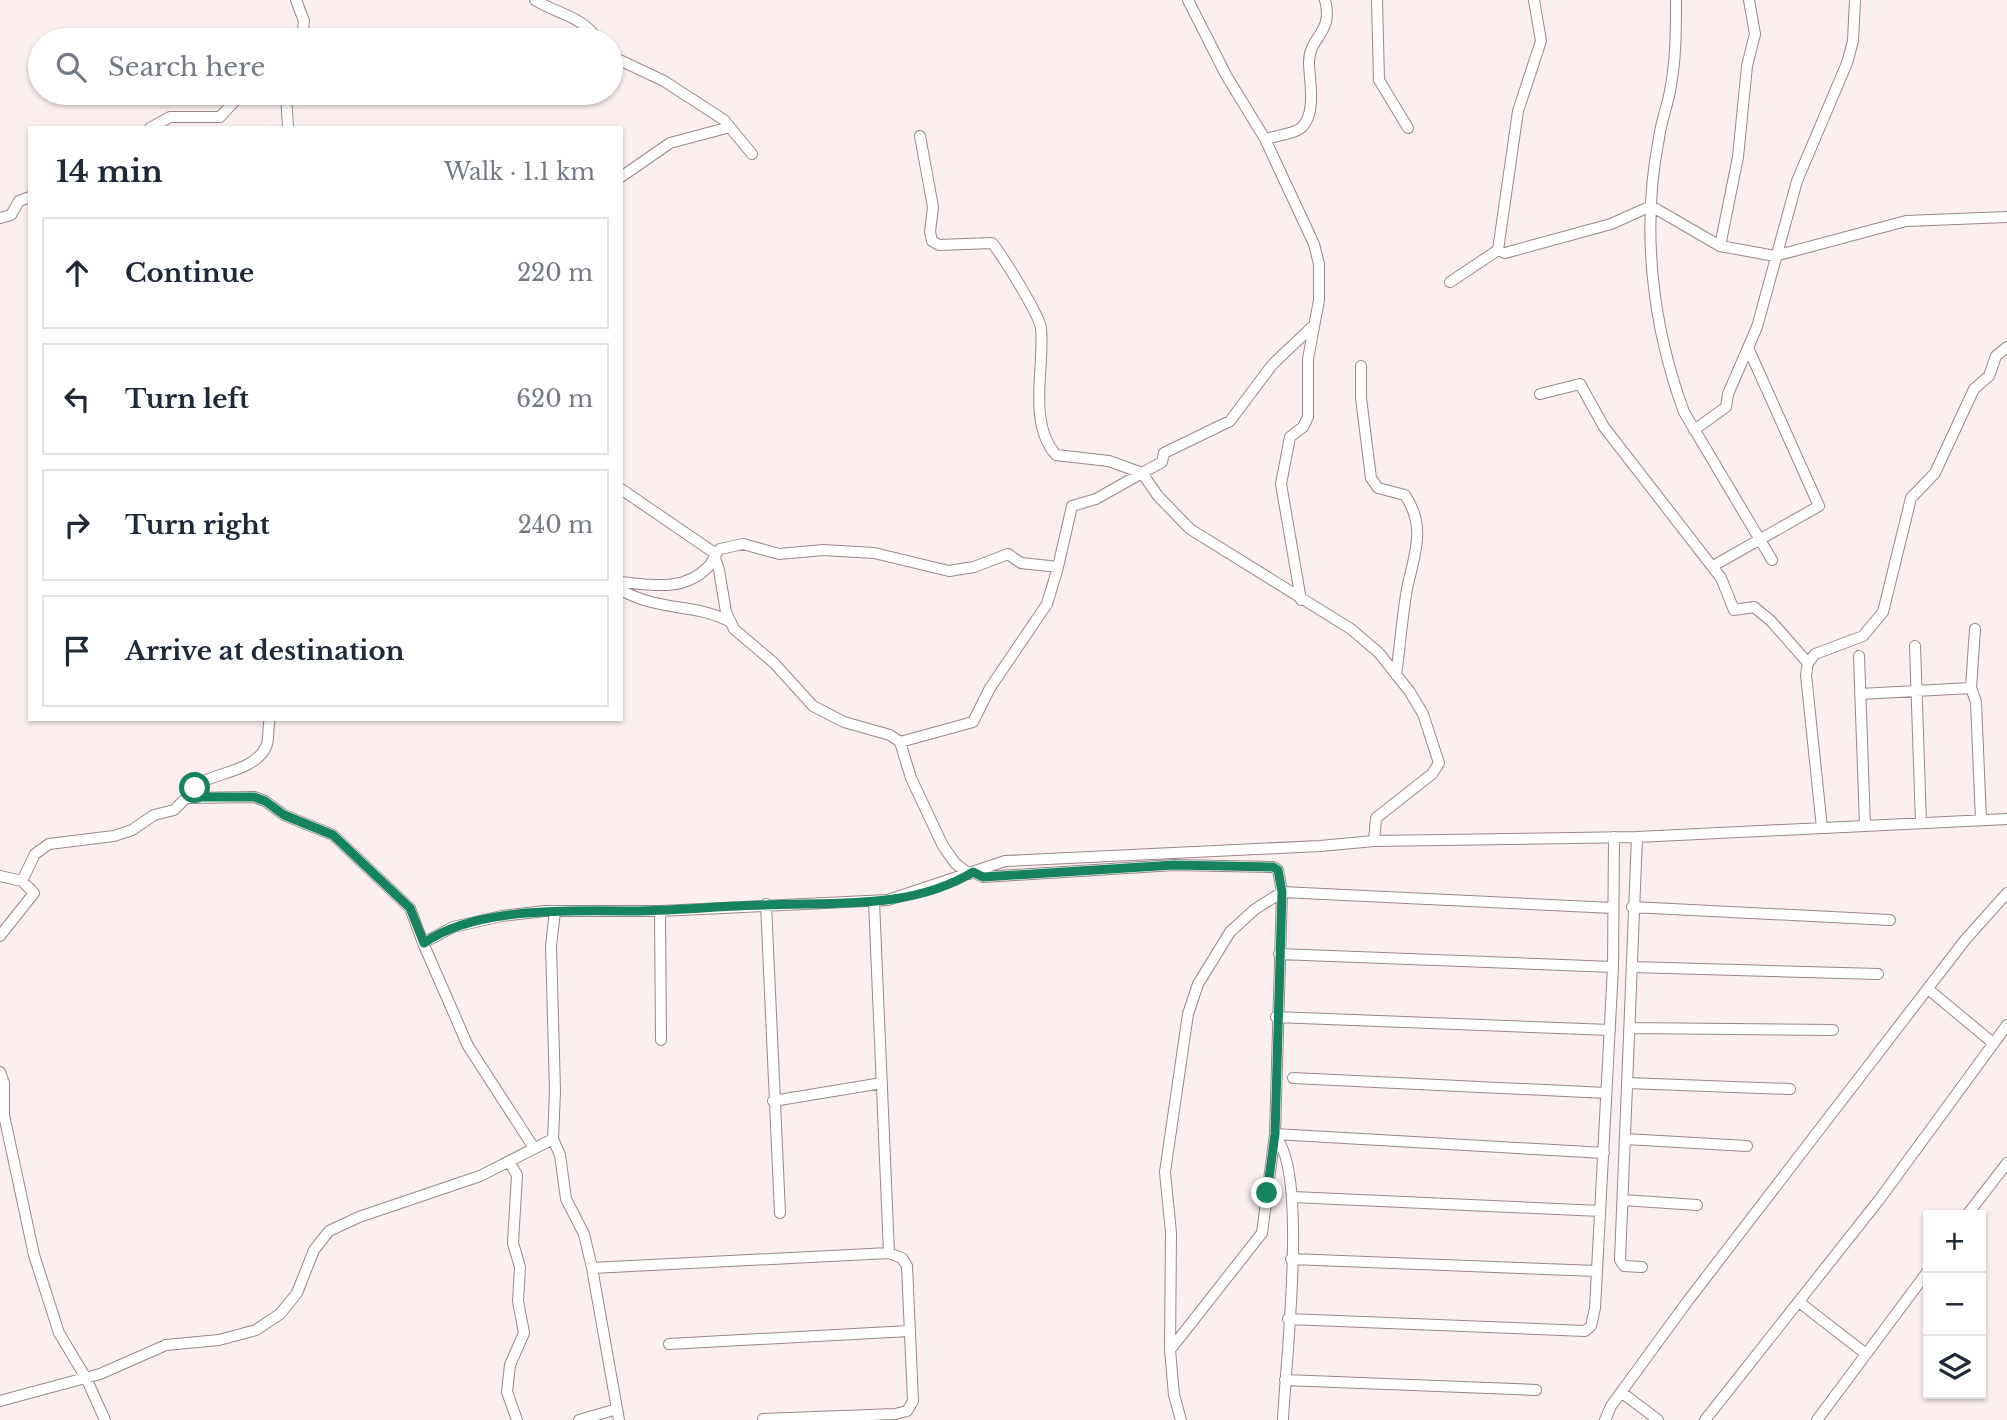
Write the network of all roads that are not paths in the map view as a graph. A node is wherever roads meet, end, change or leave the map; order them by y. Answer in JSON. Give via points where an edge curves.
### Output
{"nodes":[{"id":1,"x":296,"y":0,"type":"edge"},
{"id":2,"x":535,"y":0,"type":"edge"},
{"id":3,"x":1188,"y":0,"type":"edge"},
{"id":4,"x":1326,"y":0,"type":"edge"},
{"id":5,"x":1377,"y":0,"type":"edge"},
{"id":6,"x":1534,"y":0,"type":"edge"},
{"id":7,"x":1676,"y":0,"type":"edge"},
{"id":8,"x":1749,"y":0,"type":"edge"},
{"id":9,"x":1855,"y":0,"type":"edge"},
{"id":10,"x":303,"y":28,"type":"edge"},
{"id":11,"x":587,"y":28,"type":"edge"},
{"id":12,"x":623,"y":62,"type":"edge"},
{"id":13,"x":231,"y":105,"type":"edge"},
{"id":14,"x":287,"y":105,"type":"edge"},
{"id":15,"x":154,"y":126,"type":"edge"},
{"id":16,"x":288,"y":126,"type":"edge"},
{"id":17,"x":730,"y":127,"type":"junction"},
{"id":18,"x":1408,"y":128,"type":"dead end"},
{"id":19,"x":920,"y":136,"type":"dead end"},
{"id":20,"x":1265,"y":139,"type":"junction"},
{"id":21,"x":752,"y":154,"type":"dead end"},
{"id":22,"x":623,"y":176,"type":"edge"},
{"id":23,"x":28,"y":198,"type":"edge"},
{"id":24,"x":1651,"y":206,"type":"junction"},
{"id":25,"x":2007,"y":217,"type":"edge"},
{"id":26,"x":0,"y":218,"type":"edge"},
{"id":27,"x":1720,"y":246,"type":"junction"},
{"id":28,"x":1498,"y":250,"type":"junction"},
{"id":29,"x":1775,"y":256,"type":"junction"},
{"id":30,"x":1450,"y":282,"type":"dead end"},
{"id":31,"x":1314,"y":325,"type":"junction"},
{"id":32,"x":2007,"y":346,"type":"edge"},
{"id":33,"x":1749,"y":350,"type":"junction"},
{"id":34,"x":1360,"y":366,"type":"dead end"},
{"id":35,"x":1540,"y":394,"type":"dead end"},
{"id":36,"x":1694,"y":430,"type":"junction"},
{"id":37,"x":1142,"y":473,"type":"junction"},
{"id":38,"x":623,"y":490,"type":"edge"},
{"id":39,"x":1760,"y":541,"type":"junction"},
{"id":40,"x":715,"y":555,"type":"junction"},
{"id":41,"x":1772,"y":560,"type":"dead end"},
{"id":42,"x":1713,"y":566,"type":"junction"},
{"id":43,"x":1058,"y":567,"type":"junction"},
{"id":44,"x":623,"y":582,"type":"edge"},
{"id":45,"x":623,"y":591,"type":"edge"},
{"id":46,"x":1301,"y":600,"type":"junction"},
{"id":47,"x":729,"y":621,"type":"junction"},
{"id":48,"x":1975,"y":628,"type":"dead end"},
{"id":49,"x":1915,"y":646,"type":"dead end"},
{"id":50,"x":1858,"y":656,"type":"dead end"},
{"id":51,"x":1808,"y":663,"type":"junction"},
{"id":52,"x":1396,"y":676,"type":"junction"},
{"id":53,"x":1971,"y":688,"type":"junction"},
{"id":54,"x":1917,"y":691,"type":"junction"},
{"id":55,"x":1860,"y":694,"type":"junction"},
{"id":56,"x":270,"y":721,"type":"edge"},
{"id":57,"x":900,"y":743,"type":"junction"},
{"id":58,"x":193,"y":797,"type":"junction"},
{"id":59,"x":2007,"y":819,"type":"edge"},
{"id":60,"x":1981,"y":820,"type":"junction"},
{"id":61,"x":1921,"y":823,"type":"junction"},
{"id":62,"x":1865,"y":826,"type":"junction"},
{"id":63,"x":1822,"y":828,"type":"junction"},
{"id":64,"x":1637,"y":837,"type":"junction"},
{"id":65,"x":1614,"y":838,"type":"junction"},
{"id":66,"x":1374,"y":841,"type":"junction"},
{"id":67,"x":971,"y":873,"type":"junction"},
{"id":68,"x":0,"y":876,"type":"edge"},
{"id":69,"x":22,"y":881,"type":"junction"},
{"id":70,"x":1282,"y":892,"type":"junction"},
{"id":71,"x":2007,"y":893,"type":"edge"},
{"id":72,"x":874,"y":901,"type":"junction"},
{"id":73,"x":766,"y":904,"type":"junction"},
{"id":74,"x":1632,"y":907,"type":"junction"},
{"id":75,"x":1614,"y":908,"type":"junction"},
{"id":76,"x":555,"y":911,"type":"junction"},
{"id":77,"x":660,"y":911,"type":"junction"},
{"id":78,"x":1890,"y":920,"type":"dead end"},
{"id":79,"x":0,"y":936,"type":"edge"},
{"id":80,"x":424,"y":943,"type":"junction"},
{"id":81,"x":1279,"y":954,"type":"junction"},
{"id":82,"x":1613,"y":967,"type":"junction"},
{"id":83,"x":1632,"y":967,"type":"junction"},
{"id":84,"x":1878,"y":974,"type":"dead end"},
{"id":85,"x":1928,"y":989,"type":"junction"},
{"id":86,"x":1276,"y":1017,"type":"junction"},
{"id":87,"x":2007,"y":1025,"type":"edge"},
{"id":88,"x":1630,"y":1028,"type":"junction"},
{"id":89,"x":1610,"y":1030,"type":"junction"},
{"id":90,"x":1833,"y":1030,"type":"dead end"},
{"id":91,"x":661,"y":1040,"type":"dead end"},
{"id":92,"x":1993,"y":1043,"type":"junction"},
{"id":93,"x":0,"y":1072,"type":"edge"},
{"id":94,"x":1293,"y":1078,"type":"dead end"},
{"id":95,"x":882,"y":1083,"type":"junction"},
{"id":96,"x":1628,"y":1083,"type":"junction"},
{"id":97,"x":1790,"y":1089,"type":"dead end"},
{"id":98,"x":1606,"y":1093,"type":"junction"},
{"id":99,"x":774,"y":1101,"type":"junction"},
{"id":100,"x":1275,"y":1136,"type":"junction"},
{"id":101,"x":553,"y":1139,"type":"junction"},
{"id":102,"x":1625,"y":1139,"type":"junction"},
{"id":103,"x":1747,"y":1146,"type":"dead end"},
{"id":104,"x":534,"y":1148,"type":"junction"},
{"id":105,"x":1604,"y":1153,"type":"junction"},
{"id":106,"x":510,"y":1163,"type":"junction"},
{"id":107,"x":2007,"y":1164,"type":"edge"},
{"id":108,"x":1293,"y":1197,"type":"junction"},
{"id":109,"x":1623,"y":1200,"type":"junction"},
{"id":110,"x":1697,"y":1205,"type":"dead end"},
{"id":111,"x":1971,"y":1210,"type":"edge"},
{"id":112,"x":1600,"y":1211,"type":"junction"},
{"id":113,"x":780,"y":1213,"type":"dead end"},
{"id":114,"x":889,"y":1254,"type":"junction"},
{"id":115,"x":1291,"y":1259,"type":"junction"},
{"id":116,"x":1642,"y":1267,"type":"dead end"},
{"id":117,"x":592,"y":1268,"type":"junction"},
{"id":118,"x":1597,"y":1271,"type":"junction"},
{"id":119,"x":1927,"y":1273,"type":"edge"},
{"id":120,"x":1799,"y":1302,"type":"junction"},
{"id":121,"x":1288,"y":1319,"type":"junction"},
{"id":122,"x":909,"y":1331,"type":"junction"},
{"id":123,"x":669,"y":1344,"type":"dead end"},
{"id":124,"x":1170,"y":1350,"type":"junction"},
{"id":125,"x":1866,"y":1354,"type":"junction"},
{"id":126,"x":86,"y":1378,"type":"junction"},
{"id":127,"x":1285,"y":1380,"type":"junction"},
{"id":128,"x":1536,"y":1390,"type":"dead end"},
{"id":129,"x":1621,"y":1392,"type":"junction"},
{"id":130,"x":0,"y":1401,"type":"edge"},
{"id":131,"x":618,"y":1415,"type":"edge"},
{"id":132,"x":762,"y":1419,"type":"edge"},
{"id":133,"x":105,"y":1420,"type":"edge"},
{"id":134,"x":517,"y":1420,"type":"edge"},
{"id":135,"x":579,"y":1420,"type":"edge"},
{"id":136,"x":1181,"y":1420,"type":"edge"},
{"id":137,"x":1283,"y":1420,"type":"edge"},
{"id":138,"x":1605,"y":1420,"type":"edge"},
{"id":139,"x":1658,"y":1420,"type":"edge"},
{"id":140,"x":1706,"y":1420,"type":"edge"},
{"id":141,"x":1817,"y":1420,"type":"edge"}],
"edges":[{"from":1,"to":10,"type":"street"},
{"from":2,"to":11,"type":"street","via":[[568,13]]},
{"from":3,"to":20,"type":"street"},
{"from":4,"to":20,"type":"street","via":[[1329,18],[1310,56],[1312,87],[1305,122],[1300,128]]},
{"from":5,"to":18,"type":"street","via":[[1379,80]]},
{"from":6,"to":28,"type":"street","via":[[1541,41],[1518,111]]},
{"from":7,"to":24,"type":"street","via":[[1676,44]]},
{"from":8,"to":27,"type":"street","via":[[1755,34]]},
{"from":9,"to":29,"type":"street","via":[[1847,63],[1811,143]]},
{"from":12,"to":17,"type":"street","via":[[664,81]]},
{"from":13,"to":15,"type":"street","via":[[220,117],[170,117]]},
{"from":14,"to":16,"type":"street"},
{"from":17,"to":21,"type":"street"},
{"from":17,"to":22,"type":"street","via":[[670,143]]},
{"from":19,"to":37,"type":"street","via":[[933,208],[932,241],[939,245],[992,243],[1041,325],[1039,386],[1049,447],[1056,455],[1109,461]]},
{"from":20,"to":31,"type":"street","via":[[1314,244],[1320,281]]},
{"from":23,"to":26,"type":"street","via":[[19,201],[11,215]]},
{"from":24,"to":27,"type":"street"},
{"from":24,"to":28,"type":"street","via":[[1588,231],[1505,253]]},
{"from":24,"to":36,"type":"street","via":[[1654,292],[1676,390]]},
{"from":25,"to":29,"type":"street","via":[[1906,221]]},
{"from":27,"to":29,"type":"street"},
{"from":28,"to":30,"type":"street"},
{"from":29,"to":33,"type":"street"},
{"from":31,"to":37,"type":"street","via":[[1272,365],[1230,421],[1173,446],[1162,462]]},
{"from":31,"to":46,"type":"street","via":[[1308,359],[1308,417],[1303,428],[1290,437],[1281,484]]},
{"from":32,"to":51,"type":"street","via":[[1996,356],[1989,376],[1974,389],[1935,472],[1911,498],[1883,612],[1863,636],[1815,654]]},
{"from":33,"to":36,"type":"street","via":[[1726,407]]},
{"from":33,"to":39,"type":"street","via":[[1819,506]]},
{"from":34,"to":52,"type":"street","via":[[1371,478],[1378,488],[1405,495],[1417,525],[1419,544],[1407,587]]},
{"from":35,"to":42,"type":"street","via":[[1580,384],[1604,427]]},
{"from":36,"to":39,"type":"street"},
{"from":37,"to":43,"type":"street","via":[[1096,499],[1072,506]]},
{"from":37,"to":46,"type":"street","via":[[1190,529]]},
{"from":38,"to":40,"type":"street"},
{"from":39,"to":41,"type":"street"},
{"from":39,"to":42,"type":"street"},
{"from":40,"to":43,"type":"street","via":[[723,547],[743,544],[779,554],[874,552],[949,571],[1008,554],[1021,563]]},
{"from":40,"to":44,"type":"street","via":[[707,568],[684,583]]},
{"from":40,"to":47,"type":"street"},
{"from":42,"to":51,"type":"street","via":[[1734,610],[1754,607]]},
{"from":43,"to":57,"type":"street","via":[[1047,604],[990,688],[973,722]]},
{"from":45,"to":47,"type":"street","via":[[652,604],[707,611]]},
{"from":46,"to":52,"type":"street","via":[[1351,629],[1379,653]]},
{"from":47,"to":57,"type":"street","via":[[813,706]]},
{"from":48,"to":53,"type":"street"},
{"from":49,"to":54,"type":"street"},
{"from":50,"to":55,"type":"street"},
{"from":51,"to":63,"type":"street"},
{"from":52,"to":66,"type":"street","via":[[1423,714],[1439,763],[1432,774],[1376,818]]},
{"from":53,"to":54,"type":"street"},
{"from":53,"to":60,"type":"street","via":[[1976,702]]},
{"from":54,"to":55,"type":"street"},
{"from":54,"to":61,"type":"street"},
{"from":55,"to":62,"type":"street"},
{"from":56,"to":58,"type":"street","via":[[267,744],[260,754],[231,772],[198,784]]},
{"from":57,"to":67,"type":"street","via":[[943,846],[955,863]]},
{"from":58,"to":69,"type":"street","via":[[114,836],[49,844],[35,854]]},
{"from":58,"to":80,"type":"street","via":[[254,797],[333,835],[410,908]]},
{"from":59,"to":60,"type":"street"},
{"from":60,"to":61,"type":"street"},
{"from":61,"to":62,"type":"street"},
{"from":62,"to":63,"type":"street"},
{"from":63,"to":64,"type":"street"},
{"from":64,"to":65,"type":"street"},
{"from":64,"to":74,"type":"street"},
{"from":65,"to":66,"type":"street"},
{"from":65,"to":75,"type":"street"},
{"from":66,"to":67,"type":"street","via":[[1005,862]]},
{"from":67,"to":70,"type":"street","via":[[983,877],[1174,865],[1273,867],[1278,870]]},
{"from":67,"to":72,"type":"street","via":[[909,895]]},
{"from":68,"to":69,"type":"street"},
{"from":69,"to":79,"type":"street","via":[[34,893]]},
{"from":70,"to":75,"type":"street"},
{"from":70,"to":81,"type":"street"},
{"from":70,"to":124,"type":"street","via":[[1230,932],[1198,984],[1188,1014],[1166,1161]]},
{"from":71,"to":85,"type":"street"},
{"from":72,"to":73,"type":"street"},
{"from":72,"to":95,"type":"street"},
{"from":73,"to":77,"type":"street"},
{"from":73,"to":99,"type":"street"},
{"from":74,"to":78,"type":"street"},
{"from":74,"to":83,"type":"street"},
{"from":75,"to":82,"type":"street"},
{"from":76,"to":77,"type":"street"},
{"from":76,"to":80,"type":"street","via":[[453,927]]},
{"from":76,"to":101,"type":"street","via":[[551,946]]},
{"from":77,"to":91,"type":"street"},
{"from":80,"to":104,"type":"street","via":[[468,1046]]},
{"from":81,"to":82,"type":"street"},
{"from":81,"to":86,"type":"street"},
{"from":82,"to":89,"type":"street"},
{"from":83,"to":84,"type":"street"},
{"from":83,"to":88,"type":"street"},
{"from":85,"to":92,"type":"street"},
{"from":85,"to":129,"type":"street"},
{"from":86,"to":89,"type":"street"},
{"from":86,"to":100,"type":"street"},
{"from":87,"to":92,"type":"street"},
{"from":88,"to":90,"type":"street"},
{"from":88,"to":96,"type":"street"},
{"from":89,"to":98,"type":"street"},
{"from":92,"to":120,"type":"street"},
{"from":93,"to":126,"type":"street","via":[[4,1115],[34,1255],[59,1333]]},
{"from":94,"to":98,"type":"street"},
{"from":95,"to":99,"type":"street"},
{"from":95,"to":114,"type":"street"},
{"from":96,"to":97,"type":"street"},
{"from":96,"to":102,"type":"street"},
{"from":98,"to":105,"type":"street"},
{"from":99,"to":113,"type":"street"},
{"from":100,"to":105,"type":"street"},
{"from":100,"to":108,"type":"street","via":[[1286,1153]]},
{"from":100,"to":124,"type":"street","via":[[1262,1233]]},
{"from":101,"to":104,"type":"street"},
{"from":101,"to":117,"type":"street","via":[[566,1199],[584,1234]]},
{"from":102,"to":103,"type":"street"},
{"from":102,"to":109,"type":"street"},
{"from":104,"to":106,"type":"street"},
{"from":105,"to":112,"type":"street"},
{"from":106,"to":126,"type":"street","via":[[329,1231],[314,1250],[298,1293],[280,1314],[256,1330],[219,1340],[166,1345]]},
{"from":106,"to":134,"type":"street","via":[[517,1175],[513,1243],[520,1267],[518,1301],[524,1333],[510,1365],[507,1392]]},
{"from":107,"to":111,"type":"street"},
{"from":108,"to":112,"type":"street"},
{"from":108,"to":115,"type":"street"},
{"from":109,"to":110,"type":"street"},
{"from":109,"to":116,"type":"street","via":[[1620,1263]]},
{"from":112,"to":118,"type":"street"},
{"from":114,"to":117,"type":"street"},
{"from":114,"to":122,"type":"street","via":[[898,1255],[907,1266]]},
{"from":115,"to":118,"type":"street"},
{"from":115,"to":121,"type":"street"},
{"from":117,"to":131,"type":"street"},
{"from":118,"to":121,"type":"street","via":[[1595,1308],[1591,1326],[1585,1331]]},
{"from":119,"to":125,"type":"street"},
{"from":120,"to":125,"type":"street"},
{"from":120,"to":140,"type":"street"},
{"from":121,"to":127,"type":"street"},
{"from":122,"to":123,"type":"street"},
{"from":122,"to":132,"type":"street","via":[[913,1401],[907,1410]]},
{"from":124,"to":136,"type":"street"},
{"from":125,"to":141,"type":"street"},
{"from":126,"to":130,"type":"street"},
{"from":126,"to":133,"type":"street"},
{"from":127,"to":128,"type":"street"},
{"from":127,"to":137,"type":"street"},
{"from":129,"to":138,"type":"street"},
{"from":129,"to":139,"type":"street"},
{"from":131,"to":135,"type":"street"}]}
